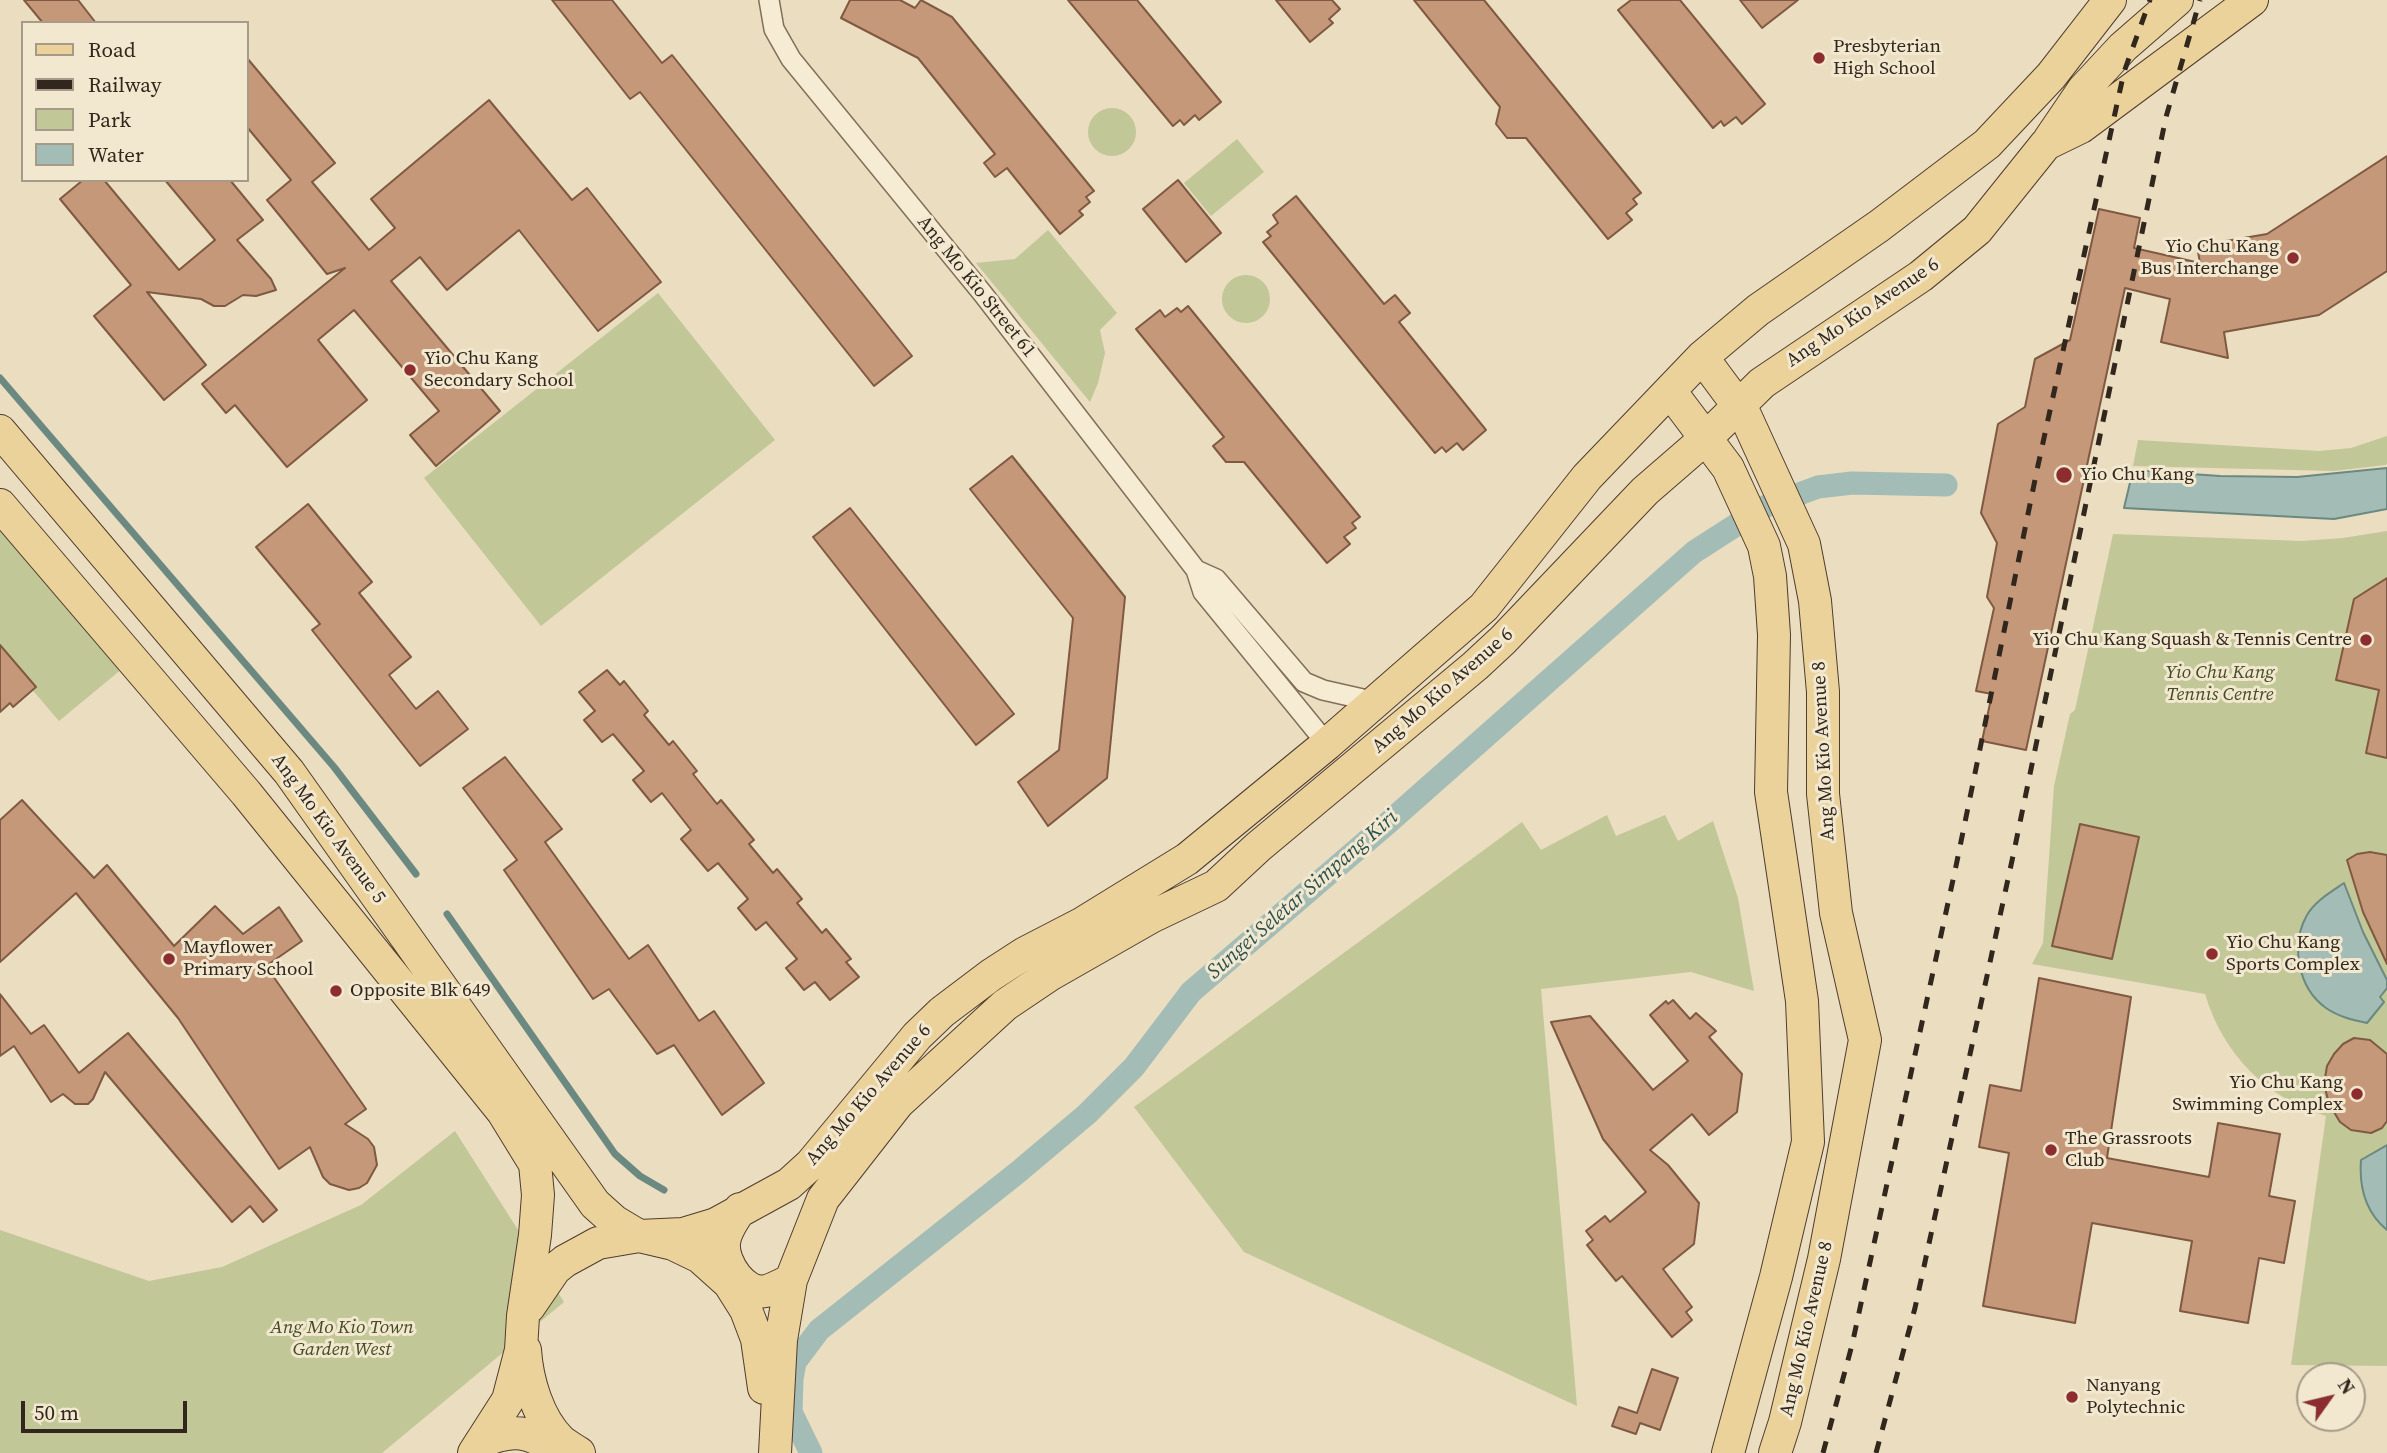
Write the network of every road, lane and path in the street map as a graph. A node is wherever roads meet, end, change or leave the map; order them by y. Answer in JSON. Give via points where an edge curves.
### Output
{"nodes":[{"id":1,"x":769,"y":0,"type":"edge"},
{"id":2,"x":2110,"y":0,"type":"edge"},
{"id":3,"x":2148,"y":0,"type":"edge"},
{"id":4,"x":2177,"y":0,"type":"edge"},
{"id":5,"x":2252,"y":0,"type":"edge"},
{"id":6,"x":2051,"y":76,"type":"junction"},
{"id":7,"x":2046,"y":144,"type":"junction"},
{"id":8,"x":1702,"y":357,"type":"junction"},
{"id":9,"x":1670,"y":391,"type":"junction"},
{"id":10,"x":1739,"y":404,"type":"junction"},
{"id":11,"x":0,"y":431,"type":"edge"},
{"id":12,"x":1705,"y":439,"type":"junction"},
{"id":13,"x":0,"y":505,"type":"edge"},
{"id":14,"x":1196,"y":570,"type":"junction"},
{"id":15,"x":1376,"y":702,"type":"junction"},
{"id":16,"x":1327,"y":744,"type":"junction"},
{"id":17,"x":452,"y":1001,"type":"junction"},
{"id":18,"x":426,"y":1019,"type":"junction"},
{"id":19,"x":578,"y":1181,"type":"junction"},
{"id":20,"x":740,"y":1209,"type":"junction"},
{"id":21,"x":639,"y":1236,"type":"junction"},
{"id":22,"x":791,"y":1280,"type":"junction"},
{"id":23,"x":523,"y":1316,"type":"junction"},
{"id":24,"x":478,"y":1447,"type":"edge"},
{"id":25,"x":554,"y":1453,"type":"edge"},
{"id":26,"x":579,"y":1453,"type":"edge"},
{"id":27,"x":774,"y":1453,"type":"edge"},
{"id":28,"x":1728,"y":1453,"type":"edge"},
{"id":29,"x":1775,"y":1453,"type":"edge"}],
"edges":[{"from":1,"to":14,"type":"street","name":"Ang Mo Kio Street 61","via":[[774,29],[791,59],[983,294]]},
{"from":2,"to":6,"type":"main road","name":"Ang Mo Kio Avenue 6"},
{"from":3,"to":6,"type":"main road"},
{"from":4,"to":7,"type":"main road","via":[[2083,90]]},
{"from":5,"to":7,"type":"main road","name":"Ang Mo Kio Avenue 6","via":[[2081,127]]},
{"from":6,"to":8,"type":"main road","name":"Ang Mo Kio Avenue 6","via":[[1987,144],[1758,310]]},
{"from":7,"to":10,"type":"main road","name":"Ang Mo Kio Avenue 6","via":[[1977,230],[1921,276],[1789,363]]},
{"from":8,"to":9,"type":"main road","name":"Ang Mo Kio Avenue 6"},
{"from":8,"to":10,"type":"main road","name":"Ang Mo Kio Avenue 8"},
{"from":9,"to":12,"type":"main road"},
{"from":9,"to":15,"type":"main road","name":"Ang Mo Kio Avenue 6","via":[[1587,477],[1484,607]]},
{"from":10,"to":12,"type":"main road","name":"Ang Mo Kio Avenue 6"},
{"from":10,"to":29,"type":"main road","name":"Ang Mo Kio Avenue 8","via":[[1804,544],[1815,601],[1823,692],[1823,794],[1836,913],[1865,1040],[1824,1259]]},
{"from":11,"to":17,"type":"main road","name":"Ang Mo Kio Avenue 5","via":[[289,772]]},
{"from":12,"to":22,"type":"main road","name":"Ang Mo Kio Avenue 6","via":[[1645,491],[1475,666],[1216,886],[1151,917],[1005,1005],[898,1103],[823,1199]]},
{"from":12,"to":28,"type":"main road","via":[[1728,468],[1750,512],[1770,576],[1774,635],[1771,792],[1802,1002],[1808,1142]]},
{"from":13,"to":18,"type":"main road","name":"Ang Mo Kio Avenue 5","via":[[246,793]]},
{"from":14,"to":15,"type":"street","name":"Ang Mo Kio Street 61","via":[[1216,579],[1304,682]]},
{"from":14,"to":16,"type":"street","name":"Ang Mo Kio Street 61","via":[[1203,592]]},
{"from":15,"to":16,"type":"main road","name":"Ang Mo Kio Avenue 6"},
{"from":16,"to":20,"type":"main road","name":"Ang Mo Kio Avenue 6","via":[[1187,859],[1013,960],[942,1012],[811,1164],[789,1184]]},
{"from":17,"to":18,"type":"main road"},
{"from":17,"to":19,"type":"main road","name":"Ang Mo Kio Avenue 5"},
{"from":18,"to":23,"type":"main road","name":"Ang Mo Kio Avenue 5","via":[[503,1111],[535,1164],[535,1235]]},
{"from":19,"to":20,"type":"main road","via":[[640,1214],[672,1219]]},
{"from":19,"to":21,"type":"main road","name":"Ang Mo Kio Avenue 5","via":[[595,1204]]},
{"from":20,"to":21,"type":"main road","name":"Ang Mo Kio Avenue 6","via":[[716,1224],[682,1234]]},
{"from":20,"to":22,"type":"main road","via":[[724,1246],[739,1281],[764,1292]]},
{"from":21,"to":23,"type":"main road","name":"Ang Mo Kio Avenue 6","via":[[598,1243],[565,1261]]},
{"from":21,"to":27,"type":"main road","via":[[673,1244],[700,1257],[729,1283],[746,1310],[757,1339]]},
{"from":22,"to":27,"type":"main road","name":"Ang Mo Kio Avenue 6","via":[[781,1340]]},
{"from":23,"to":24,"type":"main road","via":[[521,1350],[508,1400]]},
{"from":23,"to":26,"type":"main road","via":[[527,1370],[541,1413],[560,1440]]},
{"from":24,"to":25,"type":"main road","via":[[503,1433],[520,1432]]}]}
